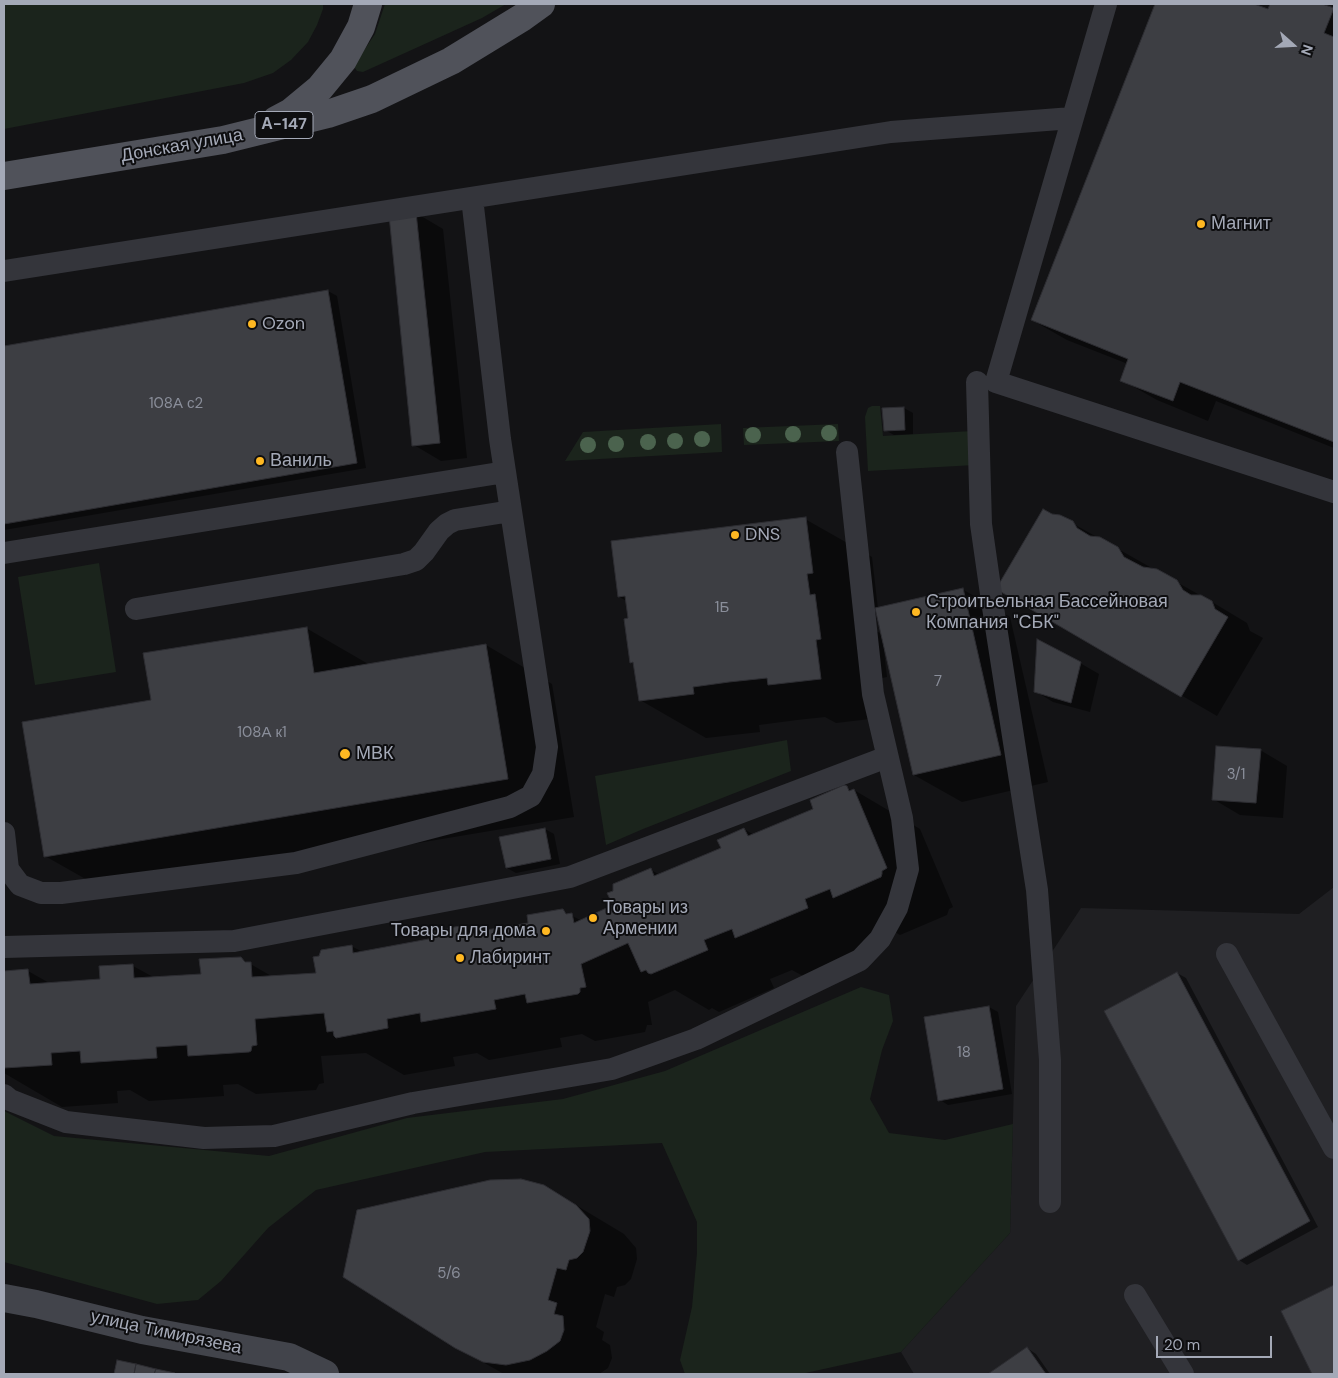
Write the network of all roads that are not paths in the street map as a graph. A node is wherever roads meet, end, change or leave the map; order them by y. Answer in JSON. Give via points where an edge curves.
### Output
{"nodes":[{"id":1,"x":368,"y":4,"type":"edge"},
{"id":2,"x":541,"y":4,"type":"edge"},
{"id":3,"x":1106,"y":4,"type":"edge"},
{"id":4,"x":1072,"y":118,"type":"junction"},
{"id":5,"x":223,"y":140,"type":"junction"},
{"id":6,"x":4,"y":176,"type":"edge"},
{"id":7,"x":472,"y":198,"type":"junction"},
{"id":8,"x":4,"y":271,"type":"edge"},
{"id":9,"x":976,"y":382,"type":"dead end"},
{"id":10,"x":847,"y":452,"type":"dead end"},
{"id":11,"x":505,"y":472,"type":"junction"},
{"id":12,"x":1334,"y":492,"type":"edge"},
{"id":13,"x":511,"y":511,"type":"junction"},
{"id":14,"x":4,"y":553,"type":"edge"},
{"id":15,"x":136,"y":609,"type":"dead end"},
{"id":16,"x":887,"y":757,"type":"junction"},
{"id":17,"x":4,"y":833,"type":"edge"},
{"id":18,"x":4,"y":947,"type":"edge"},
{"id":19,"x":1227,"y":954,"type":"dead end"},
{"id":20,"x":4,"y":1095,"type":"edge"},
{"id":21,"x":1334,"y":1148,"type":"edge"},
{"id":22,"x":1050,"y":1202,"type":"dead end"},
{"id":23,"x":1135,"y":1295,"type":"dead end"},
{"id":24,"x":4,"y":1298,"type":"edge"},
{"id":25,"x":325,"y":1374,"type":"edge"},
{"id":26,"x":1183,"y":1374,"type":"edge"}],
"edges":[{"from":1,"to":5,"type":"main road","number":"А-147","via":[[343,60],[320,88],[291,112],[258,129]]},
{"from":2,"to":5,"type":"main road","name":"Донская улица","number":"А-147","via":[[451,61],[372,100]]},
{"from":3,"to":4,"type":"lane"},
{"from":4,"to":7,"type":"lane","via":[[891,132]]},
{"from":4,"to":12,"type":"lane","via":[[996,382]]},
{"from":5,"to":6,"type":"main road","name":"Донская улица","number":"А-147"},
{"from":7,"to":8,"type":"lane"},
{"from":7,"to":11,"type":"lane"},
{"from":9,"to":22,"type":"lane","via":[[981,524],[1037,890],[1050,1060]]},
{"from":10,"to":16,"type":"lane","via":[[873,694]]},
{"from":11,"to":13,"type":"lane"},
{"from":11,"to":14,"type":"lane"},
{"from":13,"to":15,"type":"lane","via":[[455,520],[439,531],[416,560],[404,564]]},
{"from":13,"to":17,"type":"lane","via":[[547,747],[543,774],[531,796],[510,807],[296,863],[61,893],[41,893],[20,885],[8,869]]},
{"from":16,"to":18,"type":"lane","via":[[570,877],[234,941]]},
{"from":16,"to":20,"type":"lane","via":[[902,818],[908,869],[898,908],[880,939],[860,960],[696,1039],[612,1069],[412,1103],[274,1136],[204,1138],[66,1122]]},
{"from":19,"to":21,"type":"lane"},
{"from":23,"to":26,"type":"lane"},
{"from":24,"to":25,"type":"street","name":"улица Тимирязева","via":[[142,1330],[289,1357]]}]}
